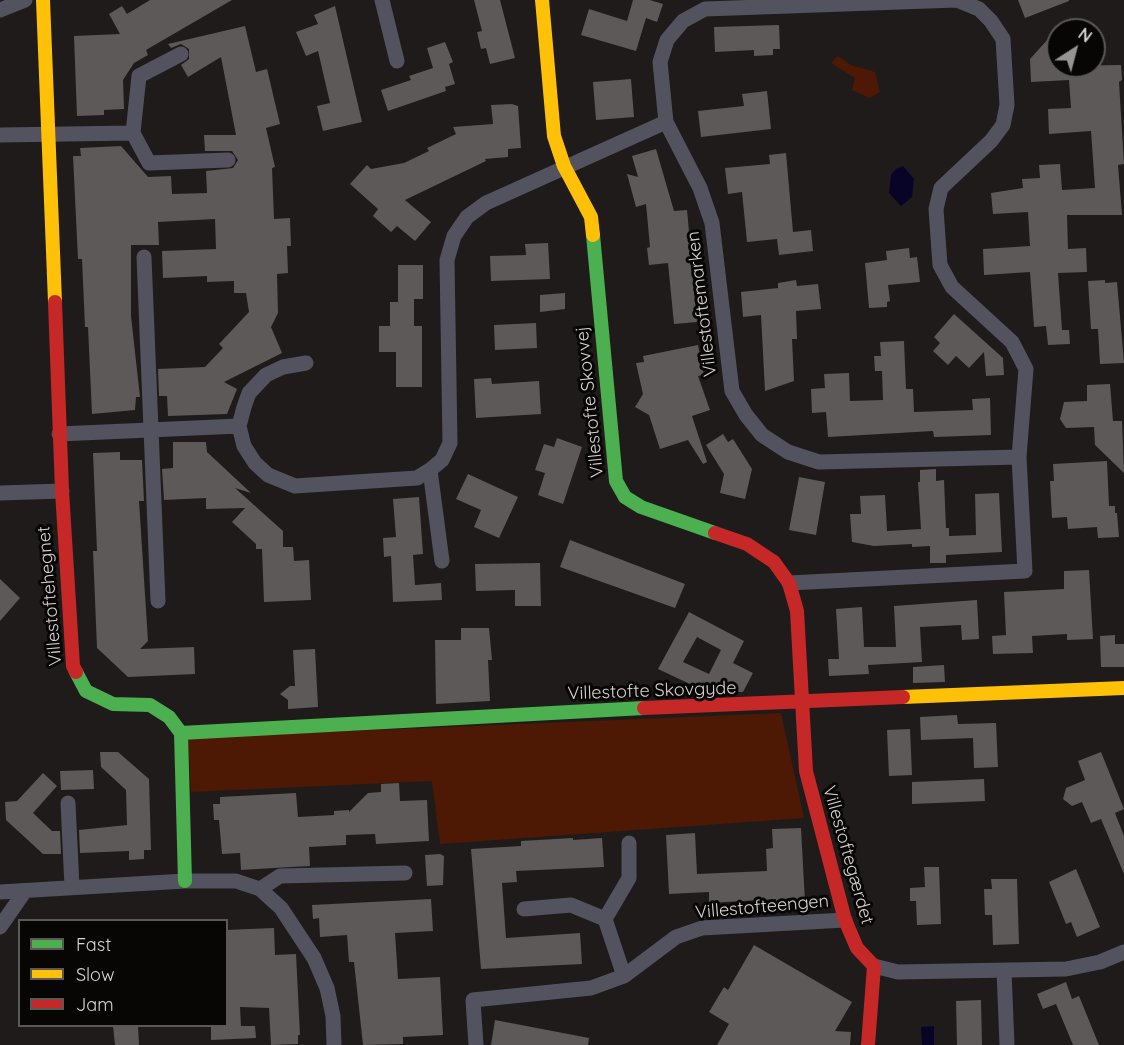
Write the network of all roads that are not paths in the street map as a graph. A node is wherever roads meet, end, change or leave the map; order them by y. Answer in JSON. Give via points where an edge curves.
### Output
{"nodes":[{"id":1,"x":25,"y":0,"type":"edge"},
{"id":2,"x":43,"y":0,"type":"edge"},
{"id":3,"x":382,"y":0,"type":"edge"},
{"id":4,"x":542,"y":0,"type":"edge"},
{"id":5,"x":956,"y":0,"type":"edge"},
{"id":6,"x":0,"y":10,"type":"edge"},
{"id":7,"x":181,"y":54,"type":"dead end"},
{"id":8,"x":397,"y":61,"type":"dead end"},
{"id":9,"x":666,"y":122,"type":"junction"},
{"id":10,"x":133,"y":132,"type":"junction"},
{"id":11,"x":47,"y":134,"type":"junction"},
{"id":12,"x":0,"y":135,"type":"edge"},
{"id":13,"x":228,"y":160,"type":"dead end"},
{"id":14,"x":564,"y":166,"type":"junction"},
{"id":15,"x":144,"y":257,"type":"dead end"},
{"id":16,"x":306,"y":363,"type":"dead end"},
{"id":17,"x":239,"y":426,"type":"junction"},
{"id":18,"x":151,"y":431,"type":"junction"},
{"id":19,"x":59,"y":434,"type":"junction"},
{"id":20,"x":1019,"y":457,"type":"junction"},
{"id":21,"x":430,"y":470,"type":"junction"},
{"id":22,"x":62,"y":491,"type":"junction"},
{"id":23,"x":0,"y":493,"type":"edge"},
{"id":24,"x":442,"y":561,"type":"dead end"},
{"id":25,"x":789,"y":584,"type":"junction"},
{"id":26,"x":158,"y":601,"type":"dead end"},
{"id":27,"x":1124,"y":688,"type":"edge"},
{"id":28,"x":801,"y":703,"type":"junction"},
{"id":29,"x":181,"y":733,"type":"junction"},
{"id":30,"x":69,"y":803,"type":"dead end"},
{"id":31,"x":629,"y":843,"type":"dead end"},
{"id":32,"x":405,"y":873,"type":"dead end"},
{"id":33,"x":184,"y":881,"type":"junction"},
{"id":34,"x":72,"y":887,"type":"junction"},
{"id":35,"x":260,"y":889,"type":"junction"},
{"id":36,"x":26,"y":891,"type":"junction"},
{"id":37,"x":0,"y":892,"type":"edge"},
{"id":38,"x":525,"y":909,"type":"dead end"},
{"id":39,"x":605,"y":919,"type":"junction"},
{"id":40,"x":845,"y":920,"type":"junction"},
{"id":41,"x":0,"y":927,"type":"edge"},
{"id":42,"x":1124,"y":951,"type":"edge"},
{"id":43,"x":874,"y":966,"type":"junction"},
{"id":44,"x":1004,"y":972,"type":"junction"},
{"id":45,"x":624,"y":976,"type":"junction"},
{"id":46,"x":334,"y":1045,"type":"edge"},
{"id":47,"x":476,"y":1045,"type":"edge"},
{"id":48,"x":868,"y":1045,"type":"edge"},
{"id":49,"x":1007,"y":1045,"type":"edge"}],
"edges":[{"from":1,"to":6,"type":"street"},
{"from":2,"to":11,"type":"street","name":"Villestoftehegnet"},
{"from":3,"to":8,"type":"street"},
{"from":4,"to":14,"type":"street","name":"Villestofte Skovvej","via":[[554,136]]},
{"from":5,"to":9,"type":"street","name":"Villestoftemarken","via":[[705,9],[683,21],[667,40],[660,62]]},
{"from":5,"to":20,"type":"street","name":"Villestoftemarken","via":[[979,9],[1003,39],[1007,105],[1003,125],[991,141],[940,188],[936,209],[940,265],[952,287],[1012,342],[1026,369]]},
{"from":7,"to":10,"type":"street","via":[[139,76]]},
{"from":9,"to":14,"type":"street"},
{"from":9,"to":20,"type":"street","name":"Villestoftemarken","via":[[712,223],[732,391],[762,435],[788,452],[819,462]]},
{"from":10,"to":11,"type":"street"},
{"from":10,"to":13,"type":"street","via":[[149,163]]},
{"from":11,"to":12,"type":"street"},
{"from":11,"to":19,"type":"street","name":"Villestoftehegnet"},
{"from":14,"to":21,"type":"street","via":[[486,203],[467,217],[454,236],[447,260],[450,443],[442,460]]},
{"from":14,"to":25,"type":"street","name":"Villestofte Skovvej","via":[[591,217],[616,481],[625,497],[641,507],[747,544],[774,562]]},
{"from":15,"to":18,"type":"street"},
{"from":16,"to":17,"type":"street","via":[[266,375],[249,393]]},
{"from":17,"to":18,"type":"street"},
{"from":17,"to":21,"type":"street","via":[[244,446],[255,463],[268,475],[295,486],[417,478]]},
{"from":18,"to":19,"type":"street"},
{"from":18,"to":26,"type":"street"},
{"from":19,"to":22,"type":"street","name":"Villestoftehegnet"},
{"from":20,"to":25,"type":"street","name":"Villestoftemarken","via":[[1025,572]]},
{"from":21,"to":24,"type":"street"},
{"from":22,"to":23,"type":"street"},
{"from":22,"to":29,"type":"street","name":"Villestoftehegnet","via":[[73,666],[78,679],[86,691],[113,704],[150,705],[169,717]]},
{"from":25,"to":28,"type":"street","name":"Villestofte Skovvej","via":[[797,610]]},
{"from":27,"to":28,"type":"street","name":"Villestofte Skovgyde"},
{"from":28,"to":29,"type":"street","name":"Villestofte Skovgyde"},
{"from":28,"to":40,"type":"street","name":"Villestoftegærdet","via":[[806,771]]},
{"from":29,"to":33,"type":"street"},
{"from":30,"to":34,"type":"street"},
{"from":31,"to":39,"type":"street","via":[[630,878]]},
{"from":32,"to":35,"type":"street","via":[[280,876]]},
{"from":33,"to":34,"type":"street"},
{"from":33,"to":35,"type":"street","via":[[236,881]]},
{"from":34,"to":36,"type":"street"},
{"from":35,"to":46,"type":"street","via":[[281,908],[314,958],[327,988]]},
{"from":36,"to":37,"type":"street"},
{"from":36,"to":41,"type":"street"},
{"from":38,"to":39,"type":"street","via":[[571,905]]},
{"from":39,"to":45,"type":"street"},
{"from":40,"to":43,"type":"street","name":"Villestoftegærdet","via":[[857,948]]},
{"from":40,"to":45,"type":"street","name":"Villestofteengen","via":[[702,928],[676,937]]},
{"from":42,"to":44,"type":"street","via":[[1100,962],[1066,969]]},
{"from":43,"to":44,"type":"street","via":[[898,972]]},
{"from":43,"to":48,"type":"street"},
{"from":44,"to":49,"type":"street"},
{"from":45,"to":47,"type":"street","name":"Villestofteengen","via":[[591,988],[473,1000]]}]}
